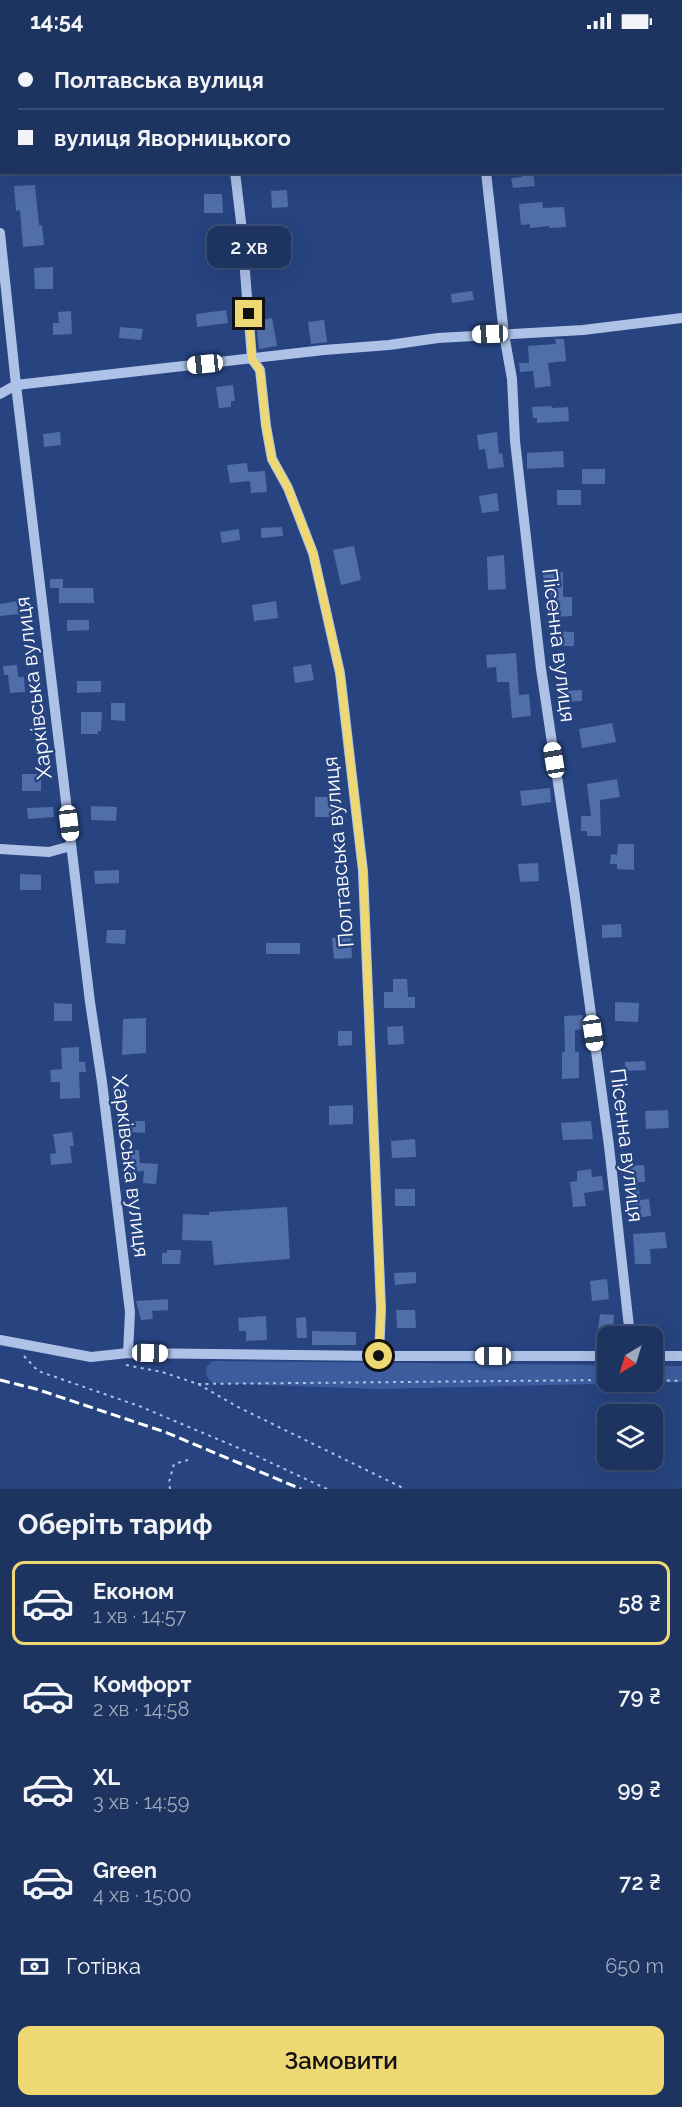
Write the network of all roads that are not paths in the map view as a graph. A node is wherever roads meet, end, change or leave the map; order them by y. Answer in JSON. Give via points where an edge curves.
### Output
{"nodes":[{"id":1,"x":235,"y":174,"type":"edge"},
{"id":2,"x":486,"y":174,"type":"edge"},
{"id":3,"x":0,"y":233,"type":"edge"},
{"id":4,"x":682,"y":318,"type":"edge"},
{"id":5,"x":504,"y":334,"type":"junction"},
{"id":6,"x":252,"y":359,"type":"junction"},
{"id":7,"x":16,"y":385,"type":"junction"},
{"id":8,"x":0,"y":394,"type":"edge"},
{"id":9,"x":71,"y":846,"type":"junction"},
{"id":10,"x":0,"y":849,"type":"edge"},
{"id":11,"x":629,"y":1326,"type":"edge"},
{"id":12,"x":0,"y":1340,"type":"edge"},
{"id":13,"x":128,"y":1353,"type":"junction"},
{"id":14,"x":379,"y":1356,"type":"junction"},
{"id":15,"x":597,"y":1356,"type":"edge"},
{"id":16,"x":663,"y":1356,"type":"edge"},
{"id":17,"x":682,"y":1356,"type":"edge"}],
"edges":[{"from":1,"to":6,"type":"street","name":"Полтавська вулиця"},
{"from":2,"to":5,"type":"street","name":"Пісенна вулиця"},
{"from":3,"to":7,"type":"street","name":"Харківська вулиця"},
{"from":4,"to":5,"type":"street","via":[[583,330]]},
{"from":5,"to":6,"type":"street"},
{"from":5,"to":11,"type":"street","name":"Пісенна вулиця","via":[[512,379],[515,441],[541,669],[575,897]]},
{"from":6,"to":7,"type":"street"},
{"from":6,"to":14,"type":"street","name":"Полтавська вулиця","via":[[260,370],[272,459],[288,488],[313,553],[340,673],[363,871],[381,1309]]},
{"from":7,"to":8,"type":"street"},
{"from":7,"to":9,"type":"street","name":"Харківська вулиця"},
{"from":9,"to":10,"type":"street","via":[[50,852]]},
{"from":9,"to":13,"type":"street","name":"Харківська вулиця","via":[[130,1312]]},
{"from":12,"to":13,"type":"street","via":[[91,1357]]},
{"from":13,"to":14,"type":"street"},
{"from":14,"to":15,"type":"street"},
{"from":16,"to":17,"type":"street"}]}
